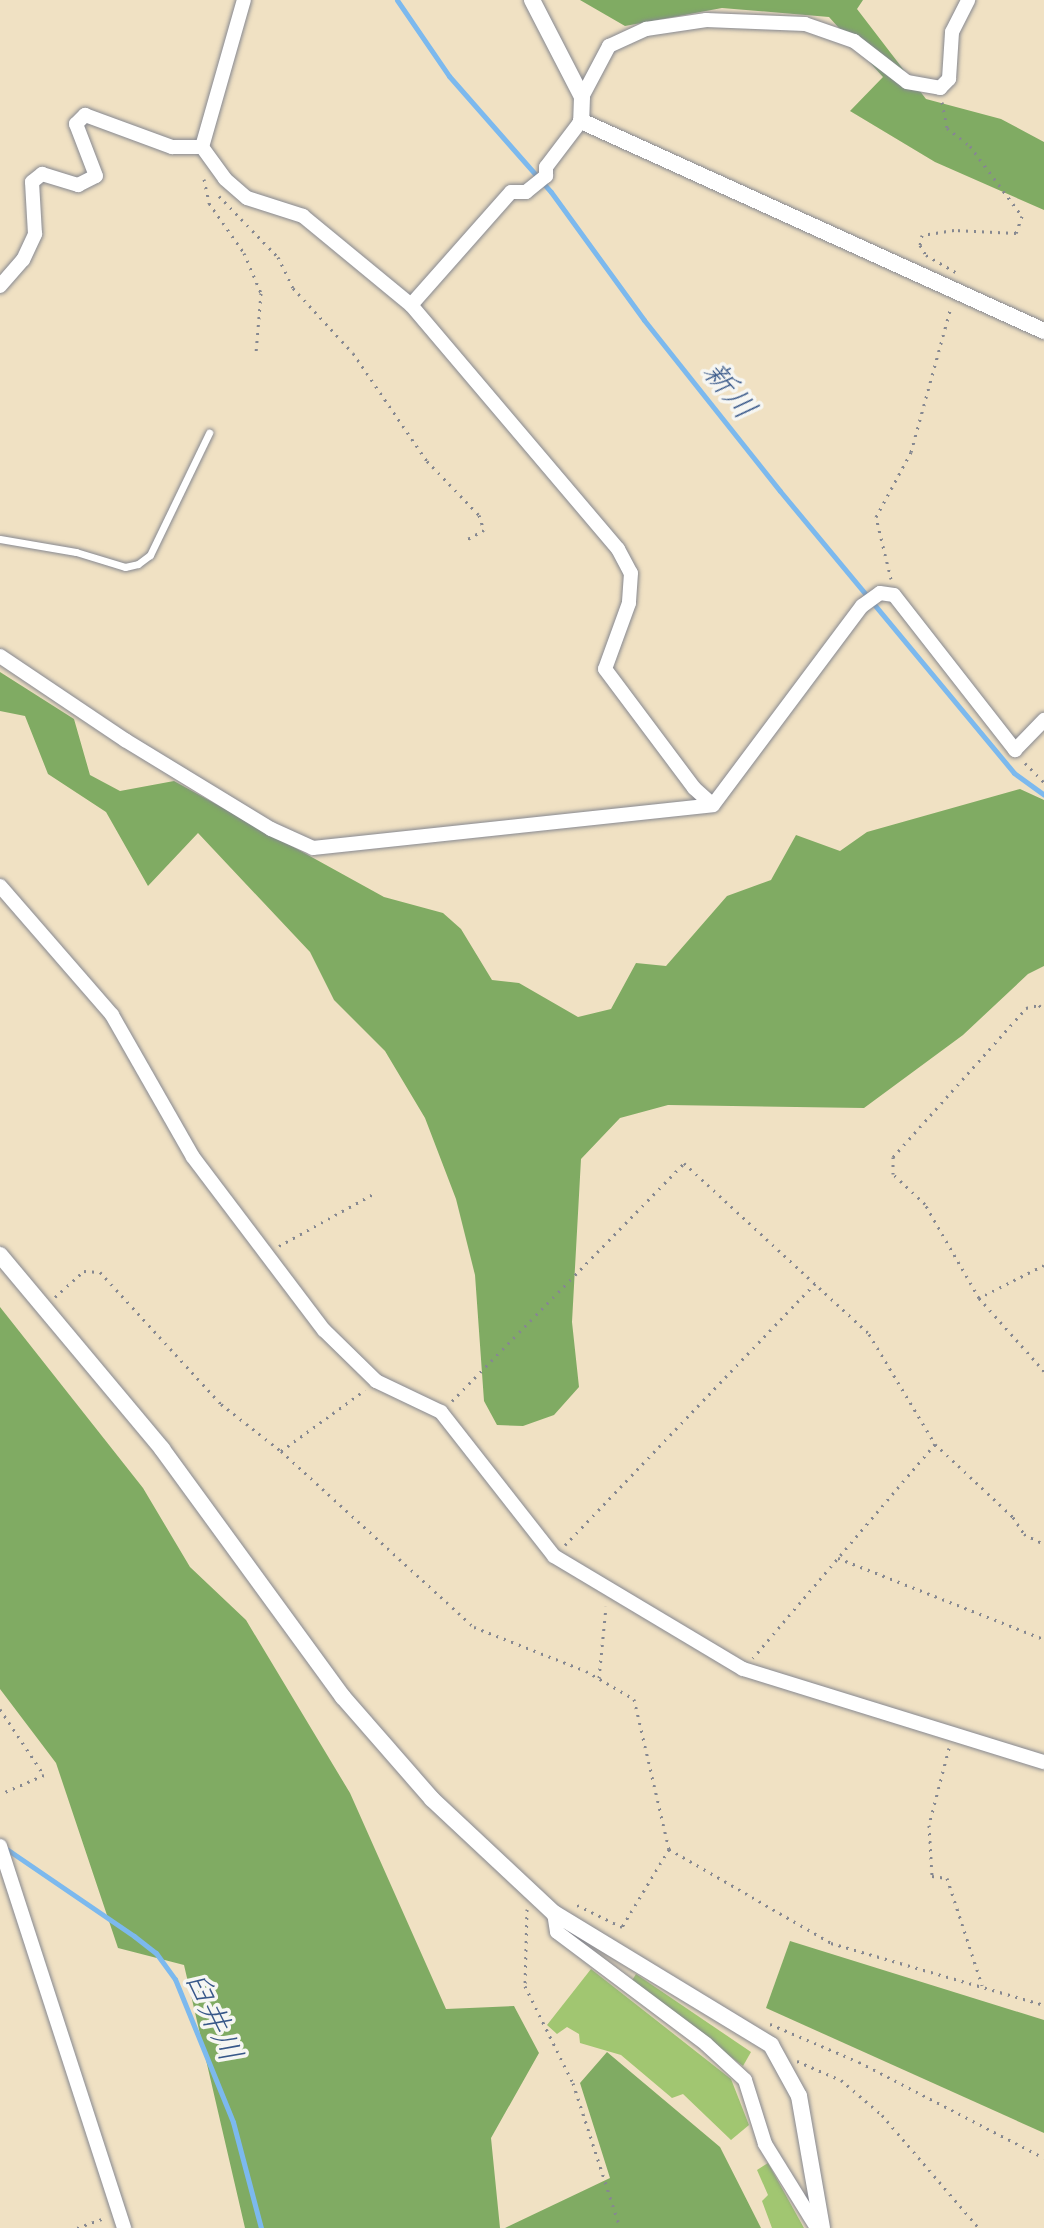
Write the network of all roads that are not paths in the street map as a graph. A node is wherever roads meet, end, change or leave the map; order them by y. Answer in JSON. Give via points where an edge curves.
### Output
{"nodes":[{"id":1,"x":244,"y":0,"type":"edge"},
{"id":2,"x":532,"y":0,"type":"edge"},
{"id":3,"x":968,"y":0,"type":"edge"},
{"id":4,"x":582,"y":97,"type":"junction"},
{"id":5,"x":581,"y":121,"type":"junction"},
{"id":6,"x":202,"y":147,"type":"junction"},
{"id":7,"x":0,"y":286,"type":"edge"},
{"id":8,"x":411,"y":305,"type":"junction"},
{"id":9,"x":1044,"y":331,"type":"edge"},
{"id":10,"x":209,"y":433,"type":"dead end"},
{"id":11,"x":0,"y":539,"type":"edge"},
{"id":12,"x":0,"y":656,"type":"edge"},
{"id":13,"x":1044,"y":720,"type":"edge"},
{"id":14,"x":713,"y":805,"type":"junction"},
{"id":15,"x":0,"y":886,"type":"edge"},
{"id":16,"x":0,"y":1255,"type":"edge"},
{"id":17,"x":1044,"y":1762,"type":"edge"},
{"id":18,"x":0,"y":1846,"type":"edge"},
{"id":19,"x":549,"y":1908,"type":"junction"},
{"id":20,"x":124,"y":2228,"type":"edge"},
{"id":21,"x":820,"y":2228,"type":"edge"}],
"edges":[{"from":1,"to":6,"type":"street"},
{"from":2,"to":4,"type":"street"},
{"from":3,"to":4,"type":"street","via":[[952,32],[949,79],[940,88],[907,82],[854,41],[805,24],[729,19],[646,29],[609,46]]},
{"from":4,"to":5,"type":"street"},
{"from":5,"to":8,"type":"street","via":[[546,167],[546,176],[532,187],[511,192]]},
{"from":5,"to":9,"type":"street"},
{"from":6,"to":7,"type":"street","via":[[172,147],[85,115],[76,124],[96,176],[78,185],[42,174],[32,182],[35,234],[23,260]]},
{"from":6,"to":8,"type":"street","via":[[247,198],[303,216]]},
{"from":8,"to":14,"type":"street","via":[[554,467],[618,549],[631,573],[629,603],[605,669],[694,788]]},
{"from":10,"to":11,"type":"lane","via":[[150,555],[138,564],[125,567]]},
{"from":12,"to":14,"type":"street","via":[[205,789],[313,848]]},
{"from":13,"to":14,"type":"street","via":[[1015,750],[887,594],[862,606]]},
{"from":15,"to":17,"type":"street","via":[[112,1015],[193,1157],[324,1330],[376,1381],[441,1412],[554,1556],[743,1669]]},
{"from":16,"to":19,"type":"street","via":[[47,1305],[162,1449],[343,1697],[432,1799]]},
{"from":18,"to":20,"type":"street"},
{"from":19,"to":21,"type":"street","via":[[557,1932],[706,2044],[745,2080],[765,2144]]},
{"from":19,"to":21,"type":"street","via":[[742,2024],[778,2055],[799,2096]]}]}
